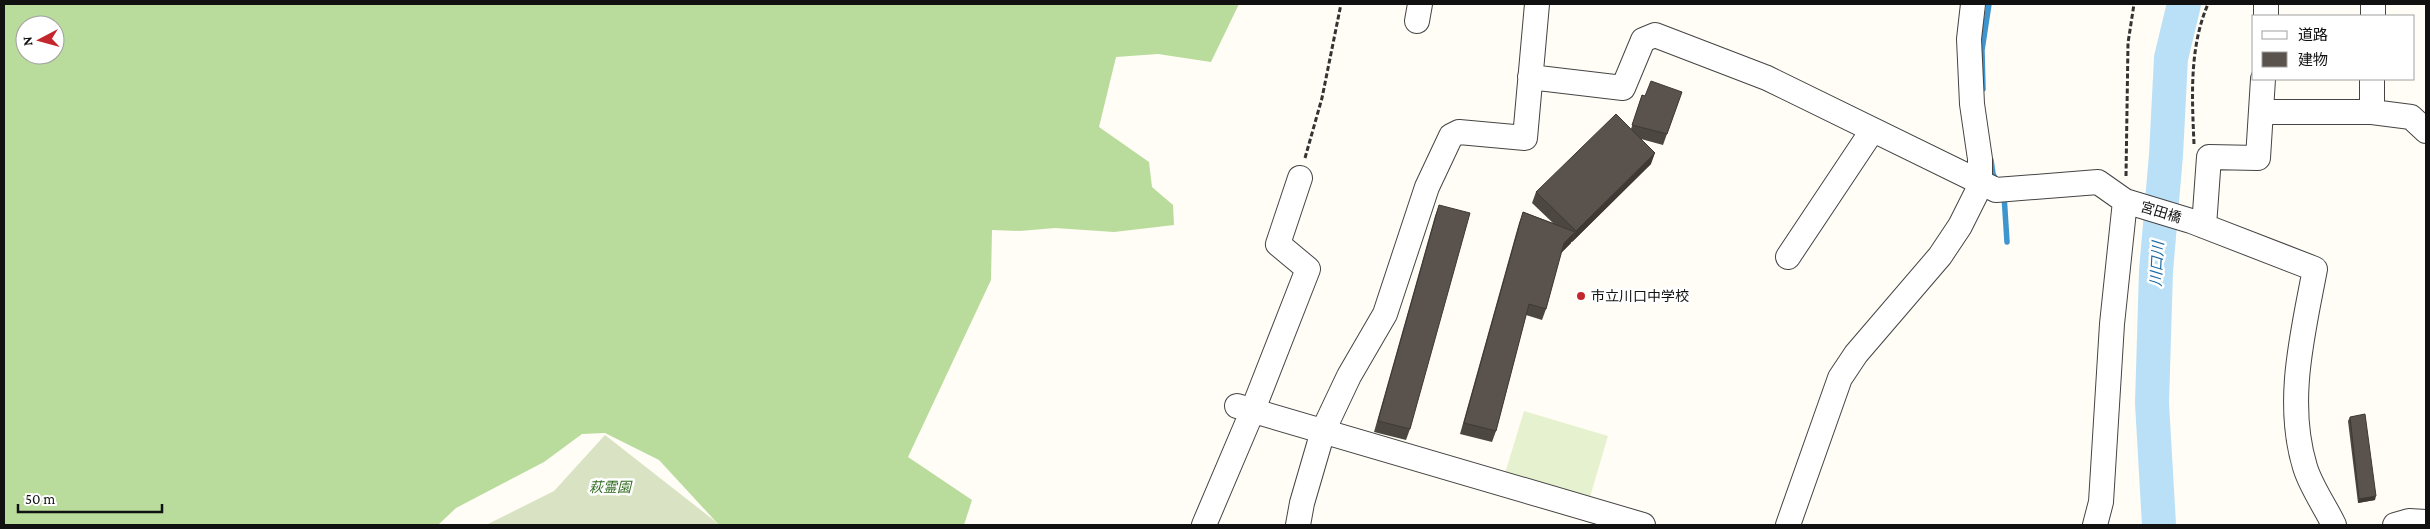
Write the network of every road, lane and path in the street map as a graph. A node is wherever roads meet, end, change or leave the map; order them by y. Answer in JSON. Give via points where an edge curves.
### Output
{"nodes":[{"id":1,"x":1341,"y":4,"type":"edge"},
{"id":2,"x":1537,"y":4,"type":"edge"},
{"id":3,"x":1973,"y":4,"type":"edge"},
{"id":4,"x":2134,"y":4,"type":"edge"},
{"id":5,"x":2208,"y":4,"type":"edge"},
{"id":6,"x":1530,"y":77,"type":"junction"},
{"id":7,"x":2264,"y":80,"type":"edge"},
{"id":8,"x":2372,"y":80,"type":"edge"},
{"id":9,"x":2262,"y":112,"type":"junction"},
{"id":10,"x":2372,"y":112,"type":"junction"},
{"id":11,"x":2426,"y":130,"type":"edge"},
{"id":12,"x":1872,"y":131,"type":"junction"},
{"id":13,"x":2209,"y":157,"type":"junction"},
{"id":14,"x":1300,"y":178,"type":"joint"},
{"id":15,"x":1995,"y":188,"type":"junction"},
{"id":16,"x":2128,"y":202,"type":"junction"},
{"id":17,"x":2197,"y":223,"type":"junction"},
{"id":18,"x":1788,"y":257,"type":"dead end"},
{"id":19,"x":1245,"y":409,"type":"junction"},
{"id":20,"x":1323,"y":431,"type":"junction"},
{"id":21,"x":2426,"y":522,"type":"edge"},
{"id":22,"x":1204,"y":525,"type":"edge"},
{"id":23,"x":1298,"y":525,"type":"edge"},
{"id":24,"x":1643,"y":525,"type":"edge"},
{"id":25,"x":1788,"y":525,"type":"edge"},
{"id":26,"x":2095,"y":525,"type":"edge"},
{"id":27,"x":2334,"y":525,"type":"edge"},
{"id":28,"x":2395,"y":525,"type":"edge"}],
"edges":[{"from":1,"to":14,"type":"path","via":[[1322,98]]},
{"from":2,"to":6,"type":"street"},
{"from":3,"to":15,"type":"street","via":[[1969,39],[1972,104],[1980,159]]},
{"from":4,"to":16,"type":"path","via":[[2128,43]]},
{"from":5,"to":13,"type":"path","via":[[2202,17],[2191,82],[2194,151]]},
{"from":6,"to":12,"type":"street","via":[[1623,88],[1643,40],[1655,35],[1767,78]]},
{"from":6,"to":20,"type":"street","via":[[1525,138],[1459,132],[1451,136],[1426,187],[1385,314],[1349,376]]},
{"from":7,"to":9,"type":"street"},
{"from":8,"to":10,"type":"street"},
{"from":9,"to":10,"type":"street"},
{"from":9,"to":13,"type":"street","via":[[2258,158]]},
{"from":10,"to":11,"type":"street","via":[[2411,117]]},
{"from":12,"to":15,"type":"street"},
{"from":12,"to":18,"type":"street"},
{"from":13,"to":17,"type":"street"},
{"from":14,"to":19,"type":"street","via":[[1278,244],[1308,269]]},
{"from":15,"to":16,"type":"street","name":"宮田橋","via":[[2098,182]]},
{"from":15,"to":25,"type":"street","via":[[1970,207],[1951,242],[1856,354],[1840,378]]},
{"from":16,"to":17,"type":"street","name":"宮田橋"},
{"from":16,"to":26,"type":"street","via":[[2112,324],[2101,502]]},
{"from":17,"to":27,"type":"street","name":"宮田橋","via":[[2315,269],[2298,354],[2296,428],[2305,468]]},
{"from":19,"to":20,"type":"street"},
{"from":19,"to":22,"type":"street"},
{"from":20,"to":23,"type":"street"},
{"from":20,"to":24,"type":"street"},
{"from":21,"to":28,"type":"street","via":[[2408,521]]}]}
